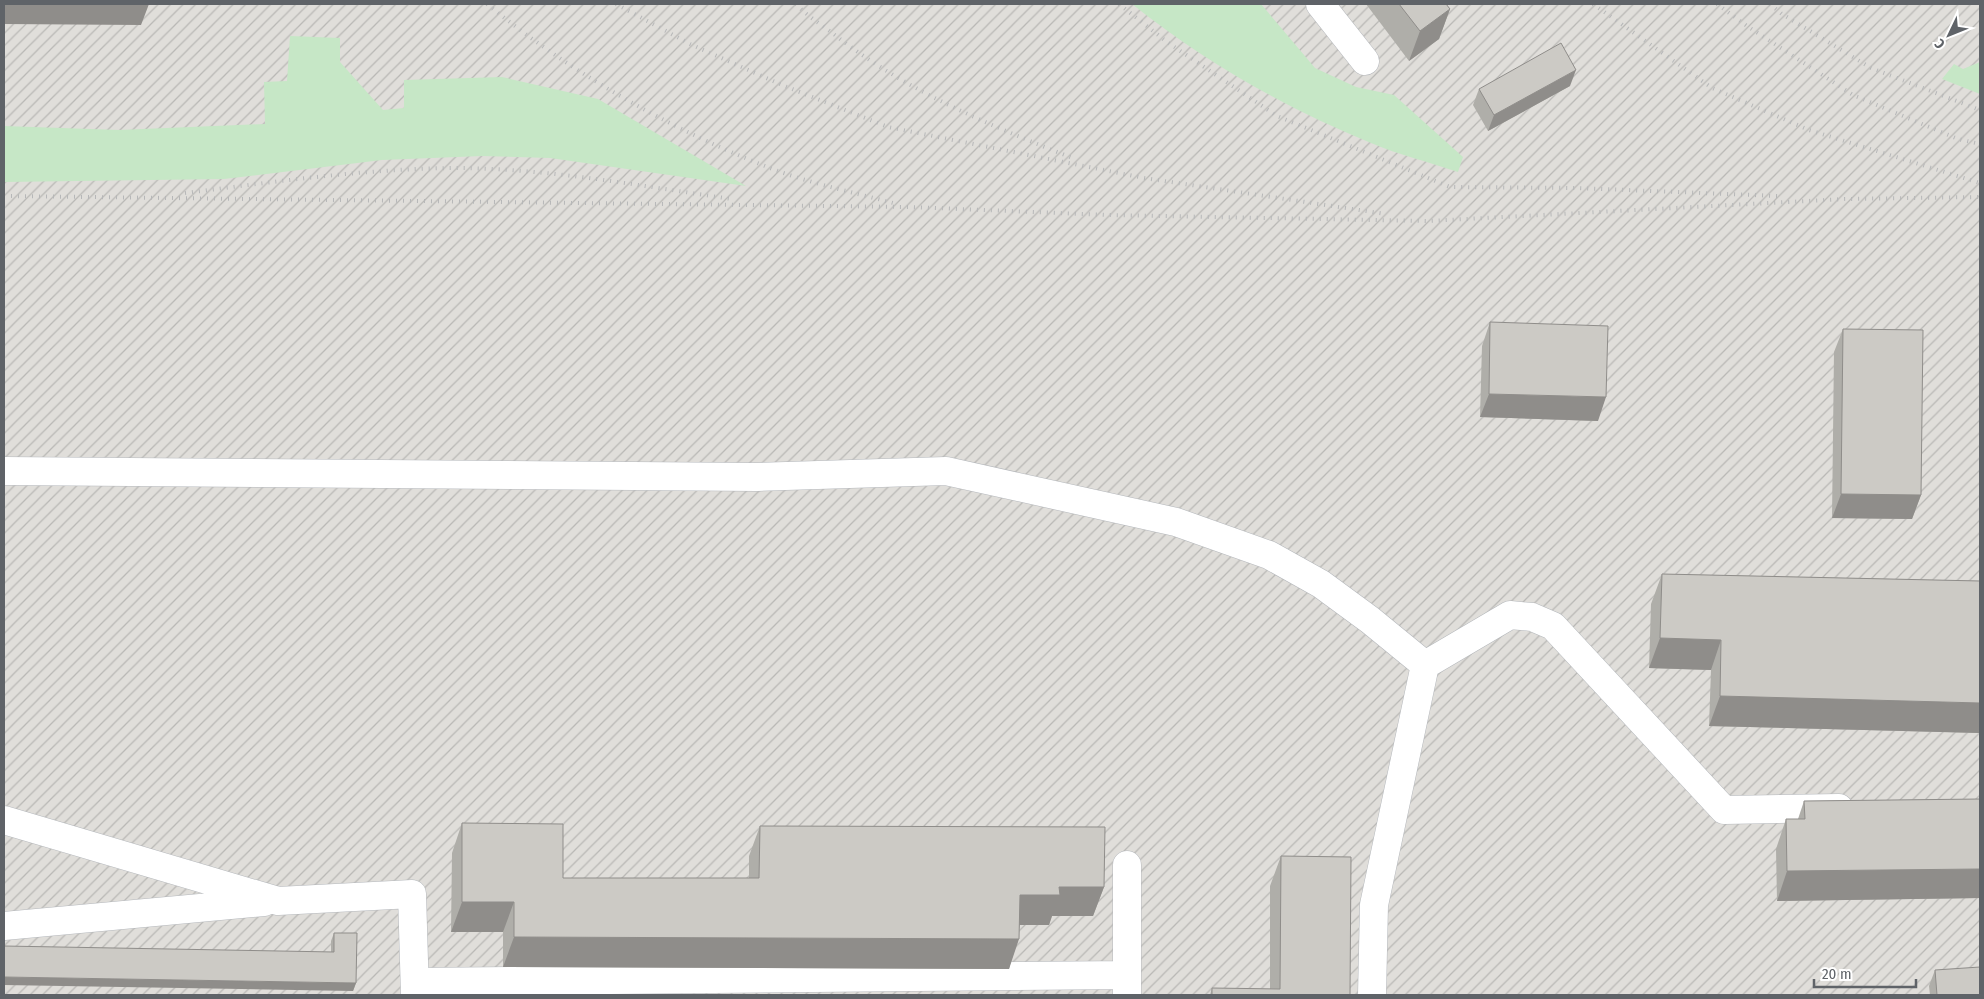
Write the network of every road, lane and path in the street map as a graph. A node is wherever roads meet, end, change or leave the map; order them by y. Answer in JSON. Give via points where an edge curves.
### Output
{"nodes":[{"id":1,"x":1320,"y":4,"type":"edge"},
{"id":2,"x":1365,"y":61,"type":"dead end"},
{"id":3,"x":4,"y":471,"type":"edge"},
{"id":4,"x":1425,"y":665,"type":"junction"},
{"id":5,"x":1862,"y":808,"type":"edge"},
{"id":6,"x":4,"y":820,"type":"edge"},
{"id":7,"x":1128,"y":866,"type":"dead end"},
{"id":8,"x":278,"y":901,"type":"junction"},
{"id":9,"x":4,"y":926,"type":"edge"},
{"id":10,"x":1127,"y":985,"type":"edge"},
{"id":11,"x":415,"y":988,"type":"edge"},
{"id":12,"x":1372,"y":995,"type":"edge"}],
"edges":[{"from":1,"to":2,"type":"lane"},
{"from":3,"to":4,"type":"lane","via":[[747,477],[946,472],[1176,522],[1269,555],[1321,584]]},
{"from":4,"to":5,"type":"lane","via":[[1510,615],[1532,617],[1553,626],[1724,810]]},
{"from":4,"to":12,"type":"lane","via":[[1374,905]]},
{"from":6,"to":8,"type":"lane"},
{"from":7,"to":10,"type":"lane"},
{"from":8,"to":9,"type":"lane"},
{"from":8,"to":11,"type":"lane","via":[[412,894]]},
{"from":10,"to":11,"type":"lane"}]}
